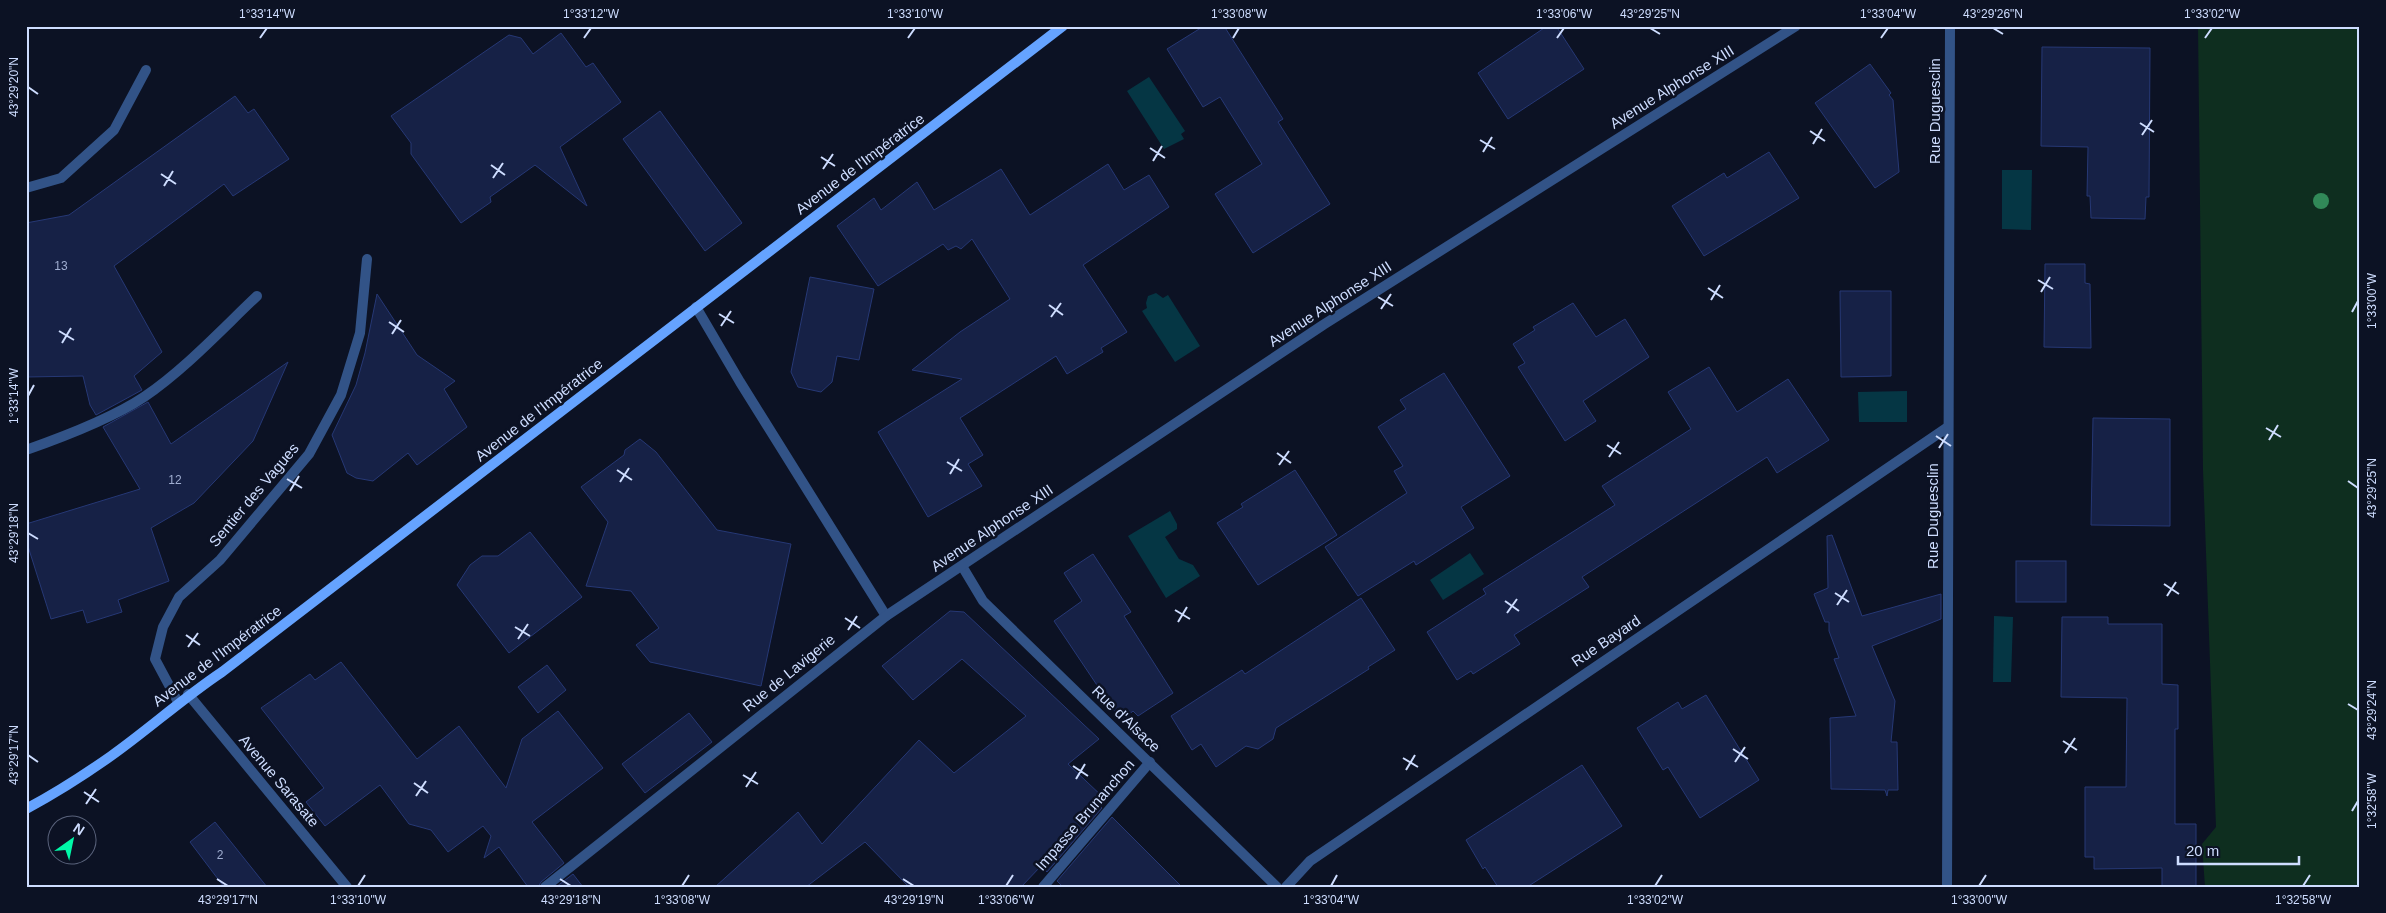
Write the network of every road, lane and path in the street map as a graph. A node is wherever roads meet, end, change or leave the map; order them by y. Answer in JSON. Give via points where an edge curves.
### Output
{"nodes":[{"id":1,"x":1063,"y":26,"type":"edge"},
{"id":2,"x":1796,"y":26,"type":"edge"},
{"id":3,"x":1950,"y":26,"type":"edge"},
{"id":4,"x":146,"y":70,"type":"dead end"},
{"id":5,"x":26,"y":188,"type":"edge"},
{"id":6,"x":367,"y":260,"type":"dead end"},
{"id":7,"x":257,"y":296,"type":"dead end"},
{"id":8,"x":696,"y":307,"type":"junction"},
{"id":9,"x":1948,"y":427,"type":"junction"},
{"id":10,"x":26,"y":450,"type":"edge"},
{"id":11,"x":962,"y":566,"type":"junction"},
{"id":12,"x":886,"y":616,"type":"junction"},
{"id":13,"x":188,"y":694,"type":"junction"},
{"id":14,"x":178,"y":702,"type":"junction"},
{"id":15,"x":1150,"y":762,"type":"junction"},
{"id":16,"x":26,"y":809,"type":"edge"},
{"id":17,"x":347,"y":887,"type":"edge"},
{"id":18,"x":546,"y":887,"type":"edge"},
{"id":19,"x":1043,"y":887,"type":"edge"},
{"id":20,"x":1277,"y":887,"type":"edge"},
{"id":21,"x":1286,"y":887,"type":"edge"},
{"id":22,"x":1947,"y":887,"type":"edge"}],
"edges":[{"from":1,"to":8,"type":"main road","name":"Avenue de l'Impératrice"},
{"from":2,"to":11,"type":"street","name":"Avenue Alphonse XIII","via":[[1323,326]]},
{"from":3,"to":9,"type":"street","name":"Rue Duguesclin"},
{"from":4,"to":5,"type":"street","via":[[114,130],[61,178]]},
{"from":6,"to":14,"type":"street","name":"Sentier des Vagues","via":[[360,333],[341,395],[309,454],[220,560],[179,597],[163,627],[155,659]]},
{"from":7,"to":10,"type":"street","via":[[144,398],[71,434]]},
{"from":8,"to":12,"type":"street"},
{"from":8,"to":13,"type":"main road","name":"Avenue de l'Impératrice","via":[[222,672]]},
{"from":9,"to":21,"type":"street","name":"Rue Bayard","via":[[1310,861]]},
{"from":9,"to":22,"type":"street","name":"Rue Duguesclin"},
{"from":11,"to":12,"type":"street","name":"Avenue Alphonse XIII"},
{"from":11,"to":15,"type":"street","name":"Rue d'Alsace","via":[[984,601]]},
{"from":12,"to":18,"type":"street","name":"Rue de Lavigerie"},
{"from":13,"to":14,"type":"main road","name":"Avenue de l'Impératrice"},
{"from":13,"to":17,"type":"street","name":"Avenue Sarasate"},
{"from":14,"to":16,"type":"main road","name":"Avenue de l'Impératrice","via":[[112,755]]},
{"from":15,"to":19,"type":"street","name":"Impasse Brunanchon"},
{"from":15,"to":20,"type":"street","name":"Rue d'Alsace"}]}
